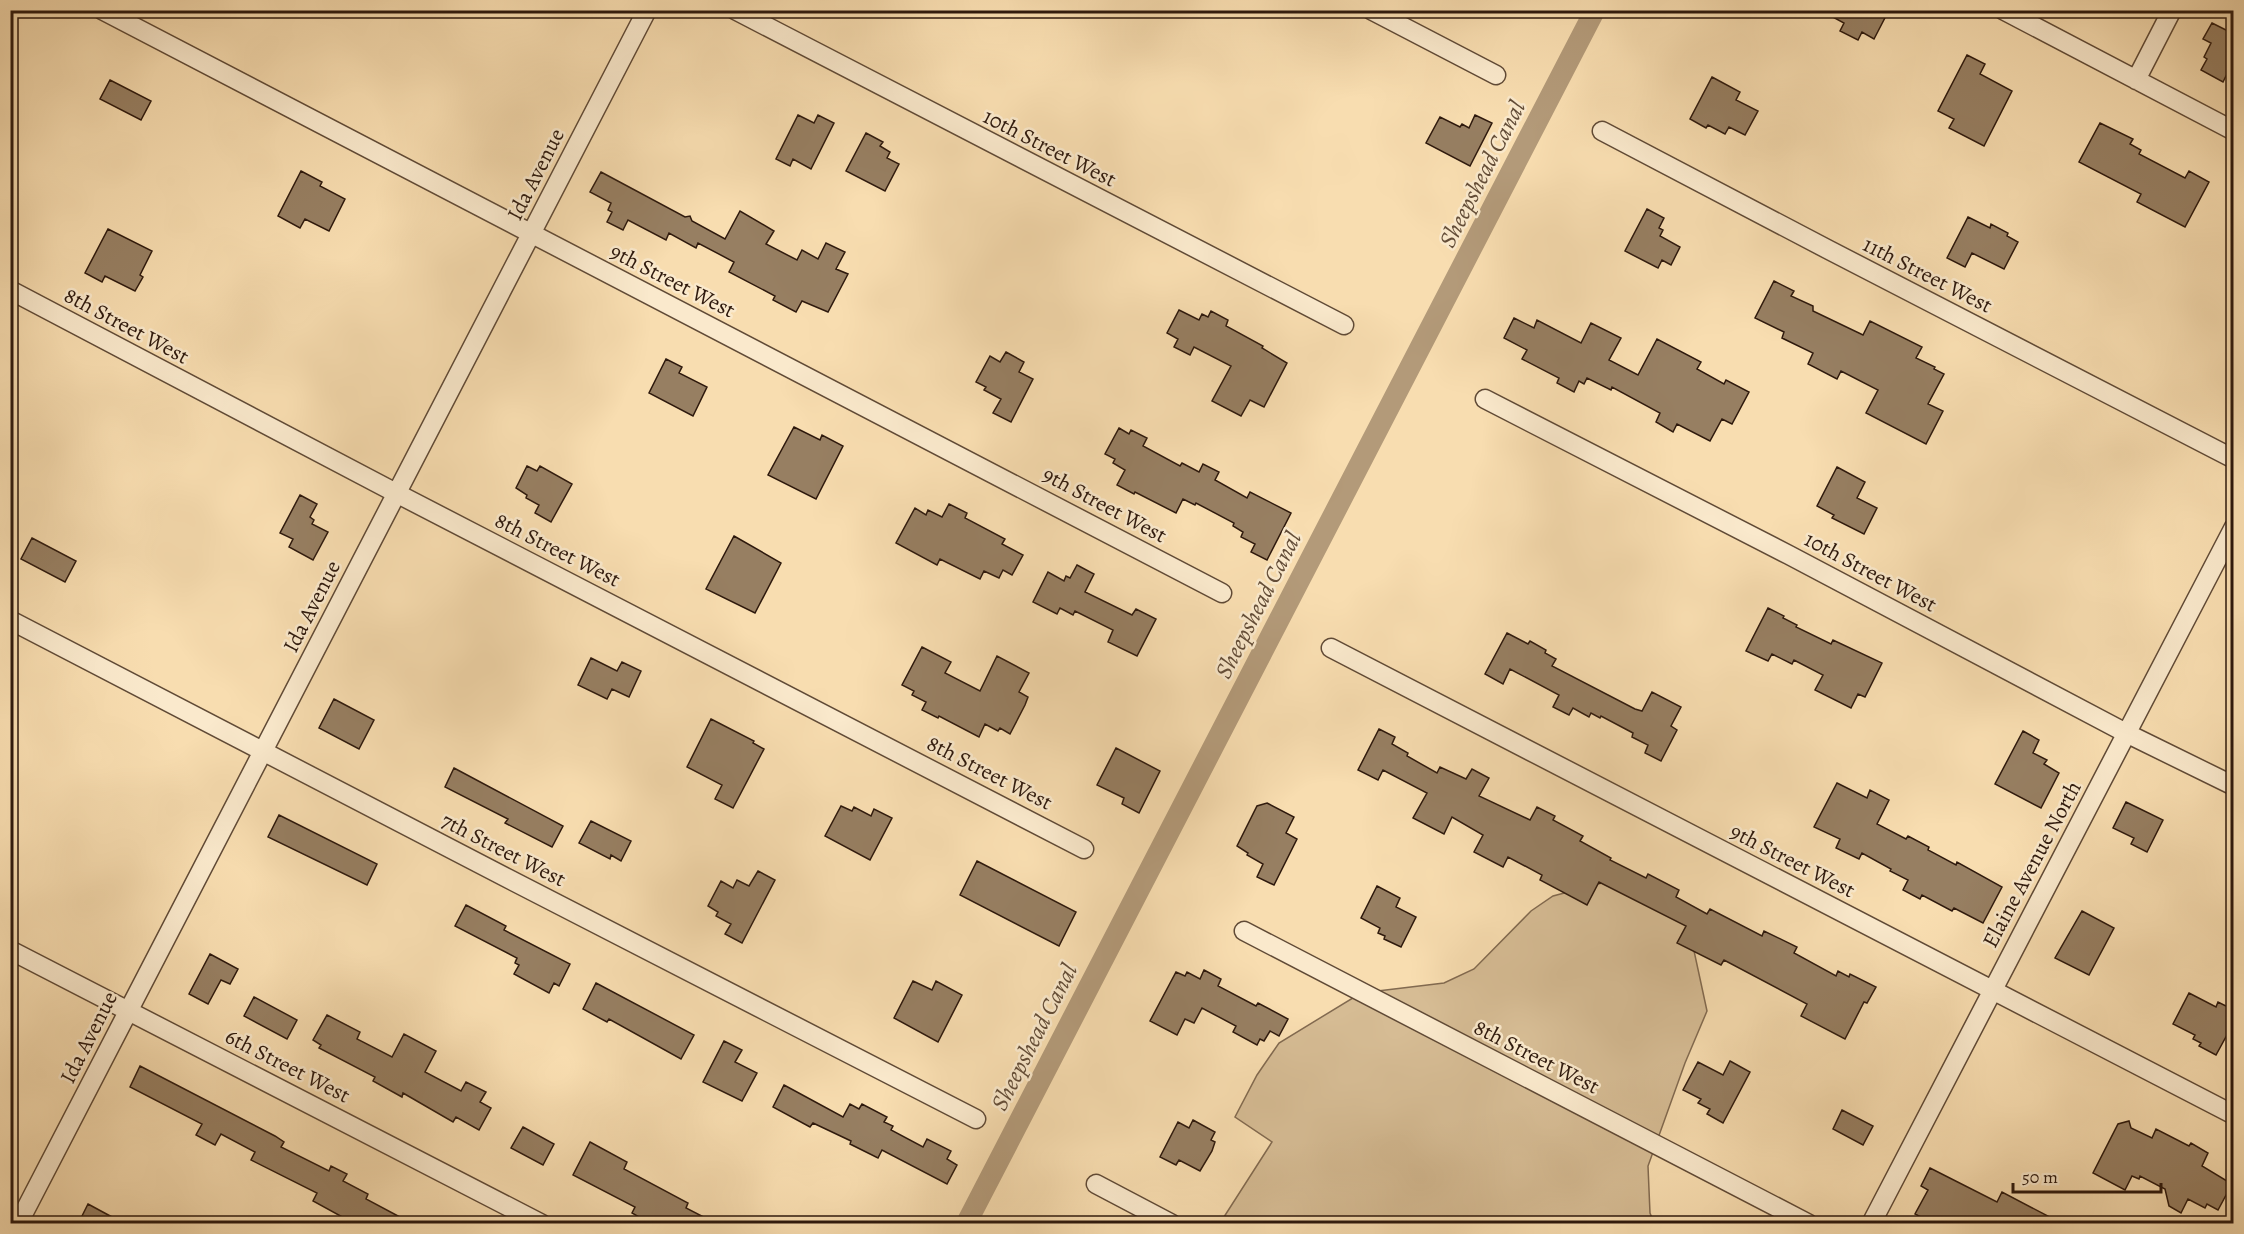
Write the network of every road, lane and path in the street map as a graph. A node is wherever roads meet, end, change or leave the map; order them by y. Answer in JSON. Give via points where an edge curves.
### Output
{"nodes":[{"id":1,"x":102,"y":10,"type":"edge"},
{"id":2,"x":647,"y":10,"type":"edge"},
{"id":3,"x":735,"y":10,"type":"edge"},
{"id":4,"x":1371,"y":10,"type":"edge"},
{"id":5,"x":2003,"y":10,"type":"edge"},
{"id":6,"x":2172,"y":10,"type":"edge"},
{"id":7,"x":1496,"y":75,"type":"dead end"},
{"id":8,"x":2136,"y":80,"type":"junction"},
{"id":9,"x":1602,"y":131,"type":"dead end"},
{"id":10,"x":2234,"y":131,"type":"edge"},
{"id":11,"x":531,"y":234,"type":"junction"},
{"id":12,"x":10,"y":290,"type":"edge"},
{"id":13,"x":1344,"y":325,"type":"dead end"},
{"id":14,"x":1485,"y":399,"type":"dead end"},
{"id":15,"x":2234,"y":459,"type":"edge"},
{"id":16,"x":396,"y":493,"type":"junction"},
{"id":17,"x":2234,"y":527,"type":"edge"},
{"id":18,"x":1222,"y":593,"type":"dead end"},
{"id":19,"x":10,"y":620,"type":"edge"},
{"id":20,"x":1332,"y":648,"type":"dead end"},
{"id":21,"x":2126,"y":733,"type":"junction"},
{"id":22,"x":263,"y":750,"type":"junction"},
{"id":23,"x":2234,"y":786,"type":"edge"},
{"id":24,"x":1084,"y":849,"type":"dead end"},
{"id":25,"x":1244,"y":931,"type":"dead end"},
{"id":26,"x":10,"y":950,"type":"edge"},
{"id":27,"x":1991,"y":991,"type":"junction"},
{"id":28,"x":129,"y":1010,"type":"junction"},
{"id":29,"x":2234,"y":1115,"type":"edge"},
{"id":30,"x":976,"y":1119,"type":"dead end"},
{"id":31,"x":1096,"y":1184,"type":"dead end"},
{"id":32,"x":18,"y":1224,"type":"edge"},
{"id":33,"x":542,"y":1224,"type":"edge"},
{"id":34,"x":1172,"y":1224,"type":"edge"},
{"id":35,"x":1809,"y":1224,"type":"edge"},
{"id":36,"x":1871,"y":1224,"type":"edge"}],
"edges":[{"from":1,"to":11,"type":"street","name":"9th Street West"},
{"from":2,"to":11,"type":"street","name":"Ida Avenue"},
{"from":3,"to":13,"type":"street","name":"10th Street West"},
{"from":4,"to":7,"type":"street"},
{"from":5,"to":8,"type":"street"},
{"from":6,"to":8,"type":"street"},
{"from":8,"to":10,"type":"street"},
{"from":9,"to":15,"type":"street","name":"11th Street West"},
{"from":11,"to":16,"type":"street","name":"Ida Avenue"},
{"from":11,"to":18,"type":"street","name":"9th Street West"},
{"from":12,"to":16,"type":"street","name":"8th Street West"},
{"from":14,"to":21,"type":"street","name":"10th Street West"},
{"from":16,"to":22,"type":"street","name":"Ida Avenue"},
{"from":16,"to":24,"type":"street","name":"8th Street West"},
{"from":17,"to":21,"type":"street","name":"Elaine Avenue North"},
{"from":19,"to":22,"type":"street","name":"7th Street West"},
{"from":20,"to":27,"type":"street","name":"9th Street West"},
{"from":21,"to":23,"type":"street","name":"10th Street West"},
{"from":21,"to":27,"type":"street","name":"Elaine Avenue North"},
{"from":22,"to":28,"type":"street","name":"Ida Avenue"},
{"from":22,"to":30,"type":"street","name":"7th Street West"},
{"from":25,"to":35,"type":"street","name":"8th Street West"},
{"from":26,"to":28,"type":"street","name":"6th Street West"},
{"from":27,"to":29,"type":"street","name":"9th Street West"},
{"from":27,"to":36,"type":"street","name":"Elaine Avenue North"},
{"from":28,"to":32,"type":"street","name":"Ida Avenue"},
{"from":28,"to":33,"type":"street","name":"6th Street West"},
{"from":31,"to":34,"type":"street"}]}
